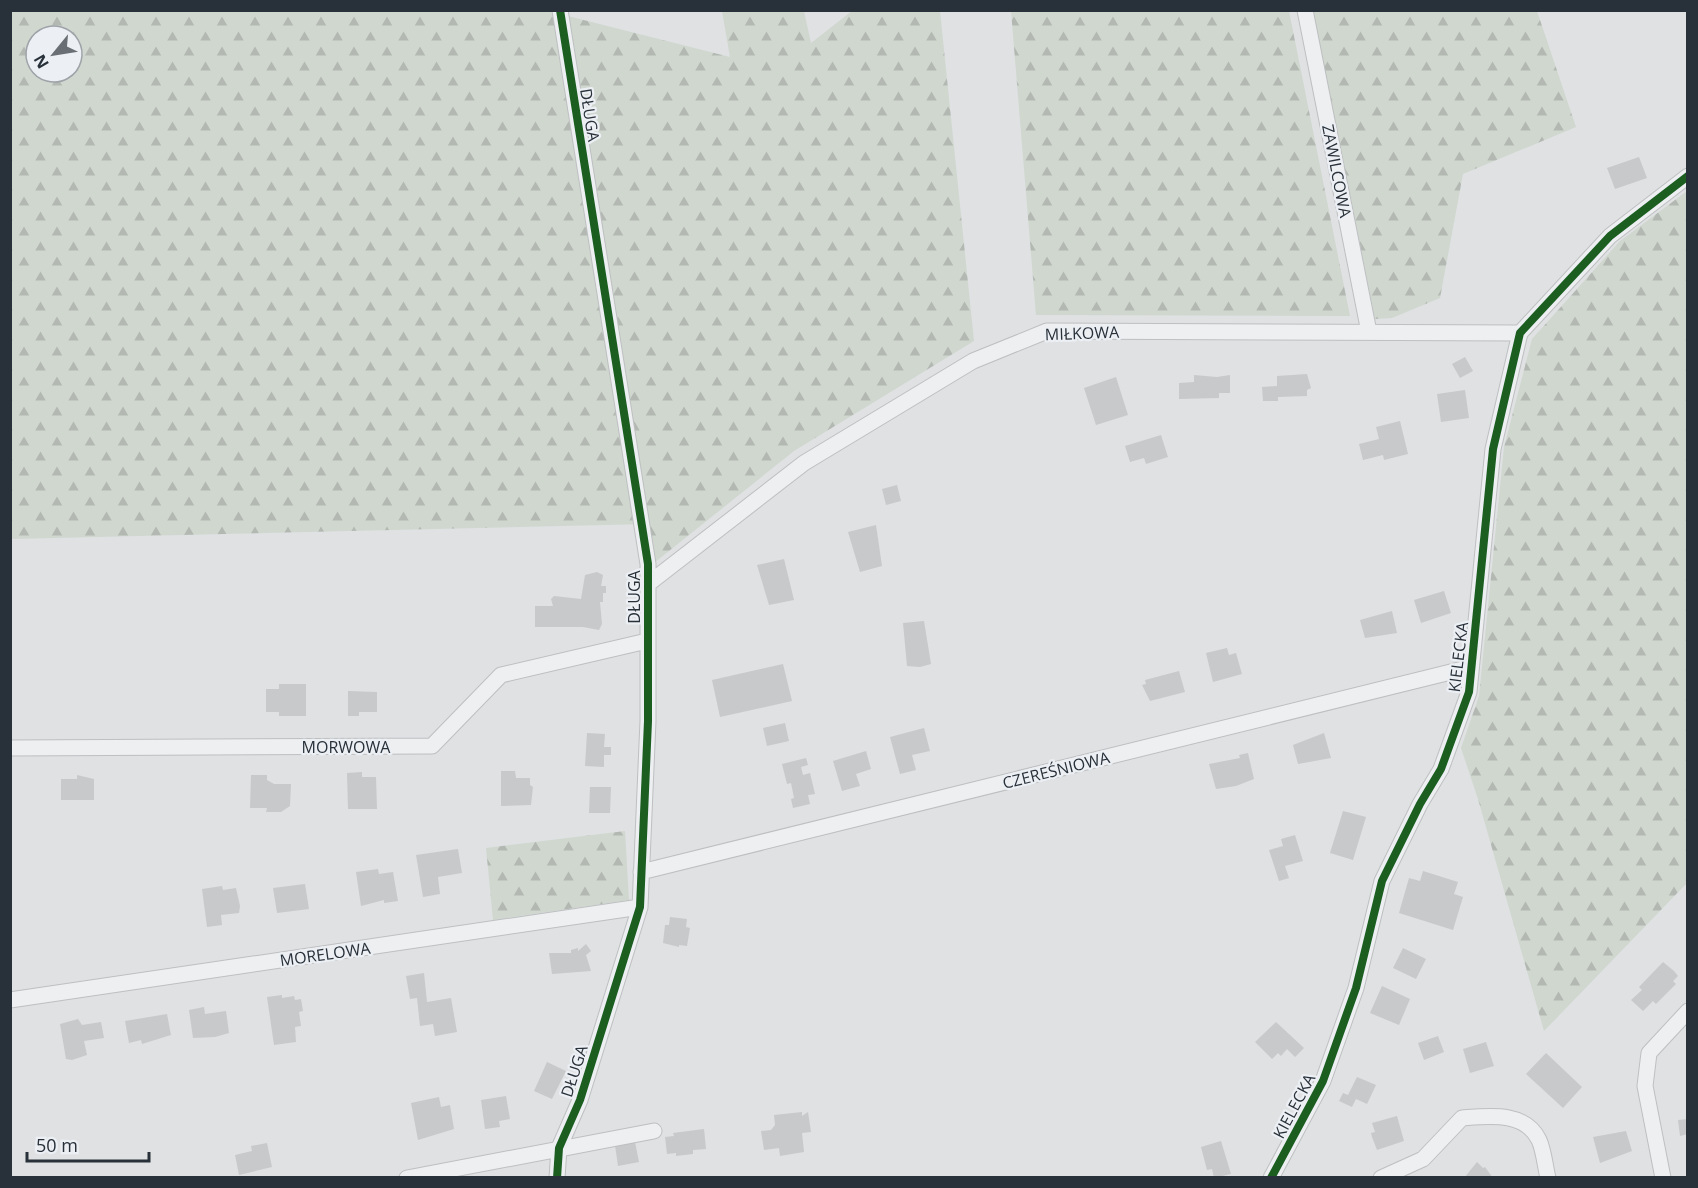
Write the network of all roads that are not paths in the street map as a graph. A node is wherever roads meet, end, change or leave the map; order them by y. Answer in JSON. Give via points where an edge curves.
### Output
{"nodes":[{"id":1,"x":560,"y":10,"type":"edge"},
{"id":2,"x":1305,"y":10,"type":"edge"},
{"id":3,"x":1688,"y":176,"type":"edge"},
{"id":4,"x":1369,"y":332,"type":"junction"},
{"id":5,"x":1520,"y":333,"type":"junction"},
{"id":6,"x":648,"y":584,"type":"junction"},
{"id":7,"x":647,"y":641,"type":"junction"},
{"id":8,"x":1471,"y":667,"type":"junction"},
{"id":9,"x":10,"y":748,"type":"edge"},
{"id":10,"x":641,"y":872,"type":"junction"},
{"id":11,"x":639,"y":907,"type":"junction"},
{"id":12,"x":10,"y":1000,"type":"edge"},
{"id":13,"x":1688,"y":1011,"type":"edge"},
{"id":14,"x":654,"y":1131,"type":"dead end"},
{"id":15,"x":559,"y":1148,"type":"junction"},
{"id":16,"x":407,"y":1178,"type":"edge"},
{"id":17,"x":557,"y":1178,"type":"edge"},
{"id":18,"x":1271,"y":1178,"type":"edge"},
{"id":19,"x":1381,"y":1178,"type":"edge"},
{"id":20,"x":1548,"y":1178,"type":"edge"},
{"id":21,"x":1662,"y":1178,"type":"edge"}],
"edges":[{"from":1,"to":6,"type":"street","name":"DŁUGA","via":[[644,535]]},
{"from":2,"to":4,"type":"street","name":"ZAWILCOWA"},
{"from":3,"to":5,"type":"street","name":"KIELECKA","via":[[1610,236]]},
{"from":4,"to":5,"type":"street","name":"MIŁKOWA"},
{"from":4,"to":6,"type":"street","name":"MIŁKOWA","via":[[1047,331],[973,361],[804,463]]},
{"from":5,"to":8,"type":"street","name":"KIELECKA","via":[[1493,449]]},
{"from":6,"to":7,"type":"street","name":"DŁUGA"},
{"from":7,"to":9,"type":"street","name":"MORWOWA","via":[[501,675],[432,746]]},
{"from":7,"to":10,"type":"street","name":"DŁUGA","via":[[648,721]]},
{"from":8,"to":10,"type":"street","name":"CZEREŚNIOWA"},
{"from":8,"to":18,"type":"street","name":"KIELECKA","via":[[1469,692],[1441,770],[1382,882],[1356,988],[1323,1081]]},
{"from":10,"to":11,"type":"street","name":"DŁUGA"},
{"from":11,"to":12,"type":"street","name":"MORELOWA"},
{"from":11,"to":15,"type":"street","name":"DŁUGA","via":[[580,1100]]},
{"from":13,"to":21,"type":"street","via":[[1649,1053],[1645,1086]]},
{"from":14,"to":15,"type":"street"},
{"from":15,"to":16,"type":"street"},
{"from":15,"to":17,"type":"street","name":"DŁUGA"},
{"from":19,"to":20,"type":"street","via":[[1423,1159],[1462,1118],[1494,1115],[1523,1122],[1538,1140]]}]}
